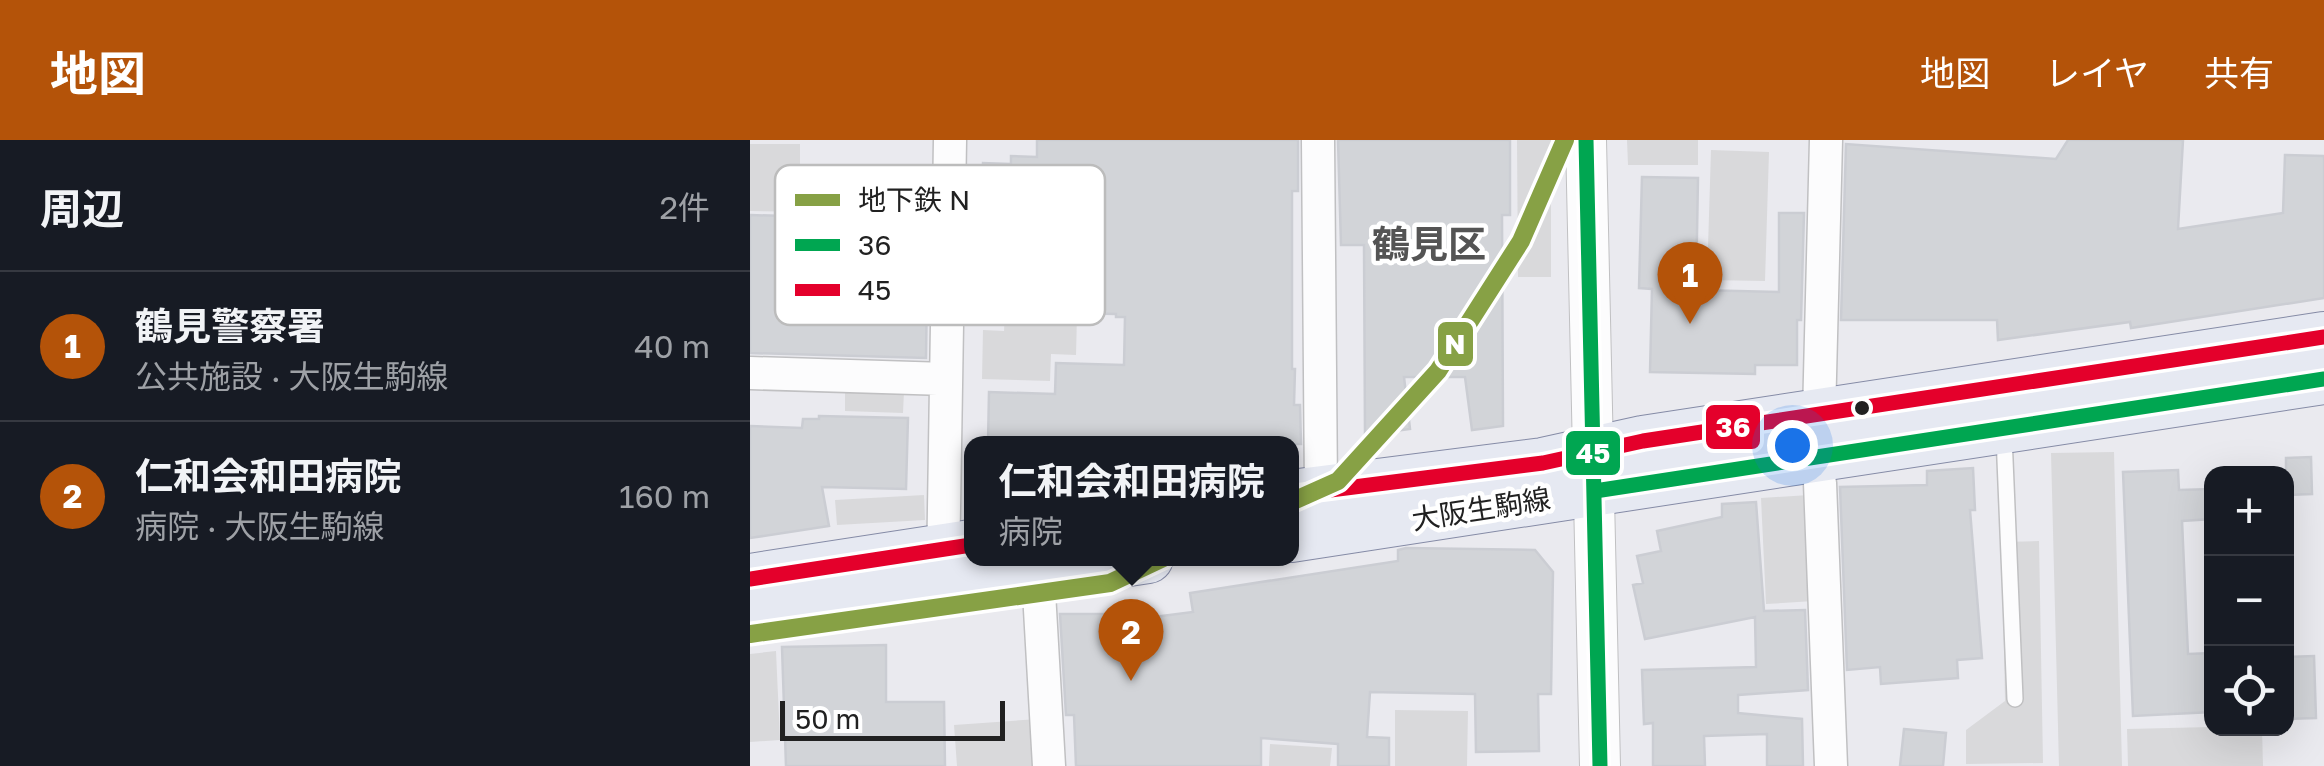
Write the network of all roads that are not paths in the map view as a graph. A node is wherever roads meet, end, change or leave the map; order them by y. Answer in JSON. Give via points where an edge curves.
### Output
{"nodes":[{"id":1,"x":950,"y":140,"type":"edge"},
{"id":2,"x":1318,"y":140,"type":"edge"},
{"id":3,"x":1586,"y":140,"type":"edge"},
{"id":4,"x":1826,"y":140,"type":"edge"},
{"id":5,"x":950,"y":165,"type":"edge"},
{"id":6,"x":947,"y":325,"type":"edge"},
{"id":7,"x":2324,"y":337,"type":"edge"},
{"id":8,"x":750,"y":373,"type":"edge"},
{"id":9,"x":2324,"y":379,"type":"edge"},
{"id":10,"x":946,"y":380,"type":"junction"},
{"id":11,"x":1819,"y":415,"type":"junction"},
{"id":12,"x":2004,"y":427,"type":"junction"},
{"id":13,"x":1595,"y":471,"type":"junction"},
{"id":14,"x":1820,"y":483,"type":"dead end"},
{"id":15,"x":1306,"y":493,"type":"edge"},
{"id":16,"x":1299,"y":535,"type":"edge"},
{"id":17,"x":952,"y":561,"type":"edge"},
{"id":18,"x":983,"y":566,"type":"edge"},
{"id":19,"x":1096,"y":566,"type":"edge"},
{"id":20,"x":1038,"y":575,"type":"junction"},
{"id":21,"x":750,"y":579,"type":"edge"},
{"id":22,"x":750,"y":619,"type":"edge"},
{"id":23,"x":2015,"y":700,"type":"dead end"},
{"id":24,"x":1049,"y":766,"type":"edge"},
{"id":25,"x":1600,"y":766,"type":"edge"},
{"id":26,"x":1830,"y":766,"type":"edge"}],
"edges":[{"from":1,"to":5,"type":"street"},
{"from":2,"to":15,"type":"street"},
{"from":3,"to":13,"type":"street"},
{"from":4,"to":11,"type":"street"},
{"from":6,"to":10,"type":"street"},
{"from":7,"to":11,"type":"main road","name":"大阪生駒線"},
{"from":8,"to":10,"type":"street"},
{"from":9,"to":12,"type":"main road","name":"大阪生駒線"},
{"from":10,"to":17,"type":"street"},
{"from":11,"to":13,"type":"main road","name":"大阪生駒線","via":[[1643,441]]},
{"from":12,"to":13,"type":"main road","name":"大阪生駒線"},
{"from":12,"to":23,"type":"lane"},
{"from":13,"to":15,"type":"main road","name":"大阪生駒線","via":[[1542,464]]},
{"from":13,"to":16,"type":"main road","name":"大阪生駒線"},
{"from":13,"to":25,"type":"street"},
{"from":14,"to":26,"type":"street"},
{"from":17,"to":21,"type":"main road"},
{"from":17,"to":22,"type":"main road"},
{"from":18,"to":20,"type":"main road"},
{"from":19,"to":20,"type":"main road"},
{"from":20,"to":24,"type":"street"}]}
